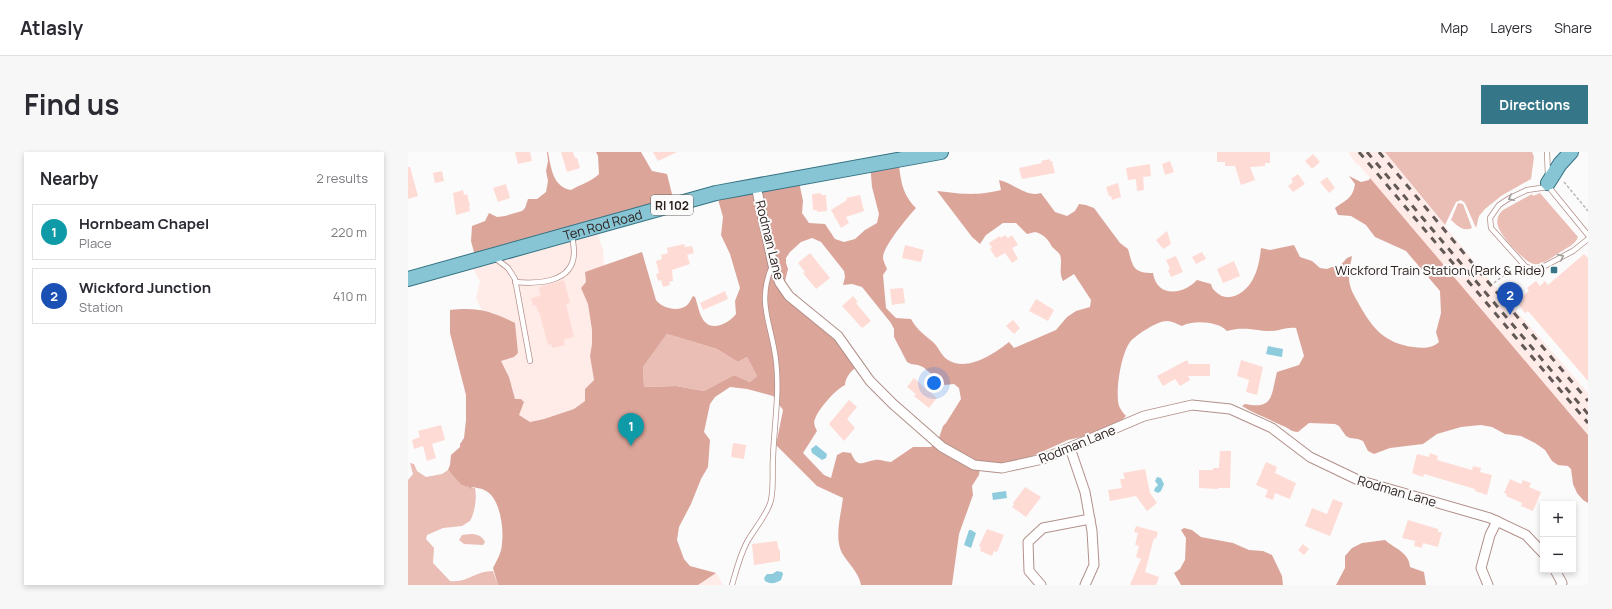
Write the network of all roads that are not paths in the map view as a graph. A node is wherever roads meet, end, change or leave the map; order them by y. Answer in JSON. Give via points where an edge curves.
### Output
{"nodes":[{"id":1,"x":941,"y":152,"type":"edge"},
{"id":2,"x":1547,"y":152,"type":"edge"},
{"id":3,"x":1571,"y":152,"type":"edge"},
{"id":4,"x":1548,"y":185,"type":"junction"},
{"id":5,"x":756,"y":186,"type":"junction"},
{"id":6,"x":572,"y":233,"type":"junction"},
{"id":7,"x":1588,"y":235,"type":"edge"},
{"id":8,"x":1588,"y":239,"type":"edge"},
{"id":9,"x":493,"y":256,"type":"junction"},
{"id":10,"x":773,"y":265,"type":"junction"},
{"id":11,"x":408,"y":280,"type":"edge"},
{"id":12,"x":516,"y":282,"type":"junction"},
{"id":13,"x":530,"y":361,"type":"dead end"},
{"id":14,"x":1070,"y":448,"type":"junction"},
{"id":15,"x":1090,"y":519,"type":"junction"},
{"id":16,"x":1497,"y":521,"type":"junction"},
{"id":17,"x":1540,"y":550,"type":"edge"},
{"id":18,"x":1557,"y":573,"type":"edge"},
{"id":19,"x":732,"y":585,"type":"edge"},
{"id":20,"x":1041,"y":585,"type":"edge"},
{"id":21,"x":1085,"y":585,"type":"edge"},
{"id":22,"x":1488,"y":585,"type":"edge"},
{"id":23,"x":1561,"y":585,"type":"edge"}],
"edges":[{"from":1,"to":5,"type":"main road","name":"Ten Rod Road","number":"RI 102"},
{"from":2,"to":4,"type":"lane"},
{"from":3,"to":4,"type":"main road","via":[[1560,164]]},
{"from":4,"to":7,"type":"lane"},
{"from":4,"to":8,"type":"lane","one_way":true,"via":[[1527,190],[1499,205],[1490,218],[1491,228],[1526,267],[1537,270],[1573,251]]},
{"from":5,"to":6,"type":"main road","name":"Ten Rod Road","number":"RI 102","via":[[716,193]]},
{"from":5,"to":10,"type":"street","name":"Rodman Lane"},
{"from":6,"to":9,"type":"main road","name":"Ten Rod Road","number":"RI 102"},
{"from":6,"to":12,"type":"lane","via":[[574,254],[571,266],[564,275],[534,284]]},
{"from":9,"to":11,"type":"main road","name":"Ten Rod Road","number":"RI 102"},
{"from":9,"to":12,"type":"lane","via":[[508,268]]},
{"from":10,"to":14,"type":"street","name":"Rodman Lane","via":[[780,283],[789,296],[838,336],[870,381],[942,447],[974,465],[1002,468],[1043,459]]},
{"from":10,"to":19,"type":"lane","via":[[764,293],[777,376],[771,501],[746,544]]},
{"from":12,"to":13,"type":"lane"},
{"from":14,"to":15,"type":"street","via":[[1085,492]]},
{"from":14,"to":16,"type":"street","name":"Rodman Lane","via":[[1144,416],[1192,405],[1230,409],[1272,428],[1310,457],[1358,480]]},
{"from":15,"to":20,"type":"street","via":[[1043,528],[1028,542],[1028,570]]},
{"from":15,"to":21,"type":"street","via":[[1094,565]]},
{"from":16,"to":17,"type":"street","name":"Rodman Lane","via":[[1526,535]]},
{"from":16,"to":22,"type":"street","via":[[1490,535],[1481,568]]},
{"from":18,"to":23,"type":"street"}]}
